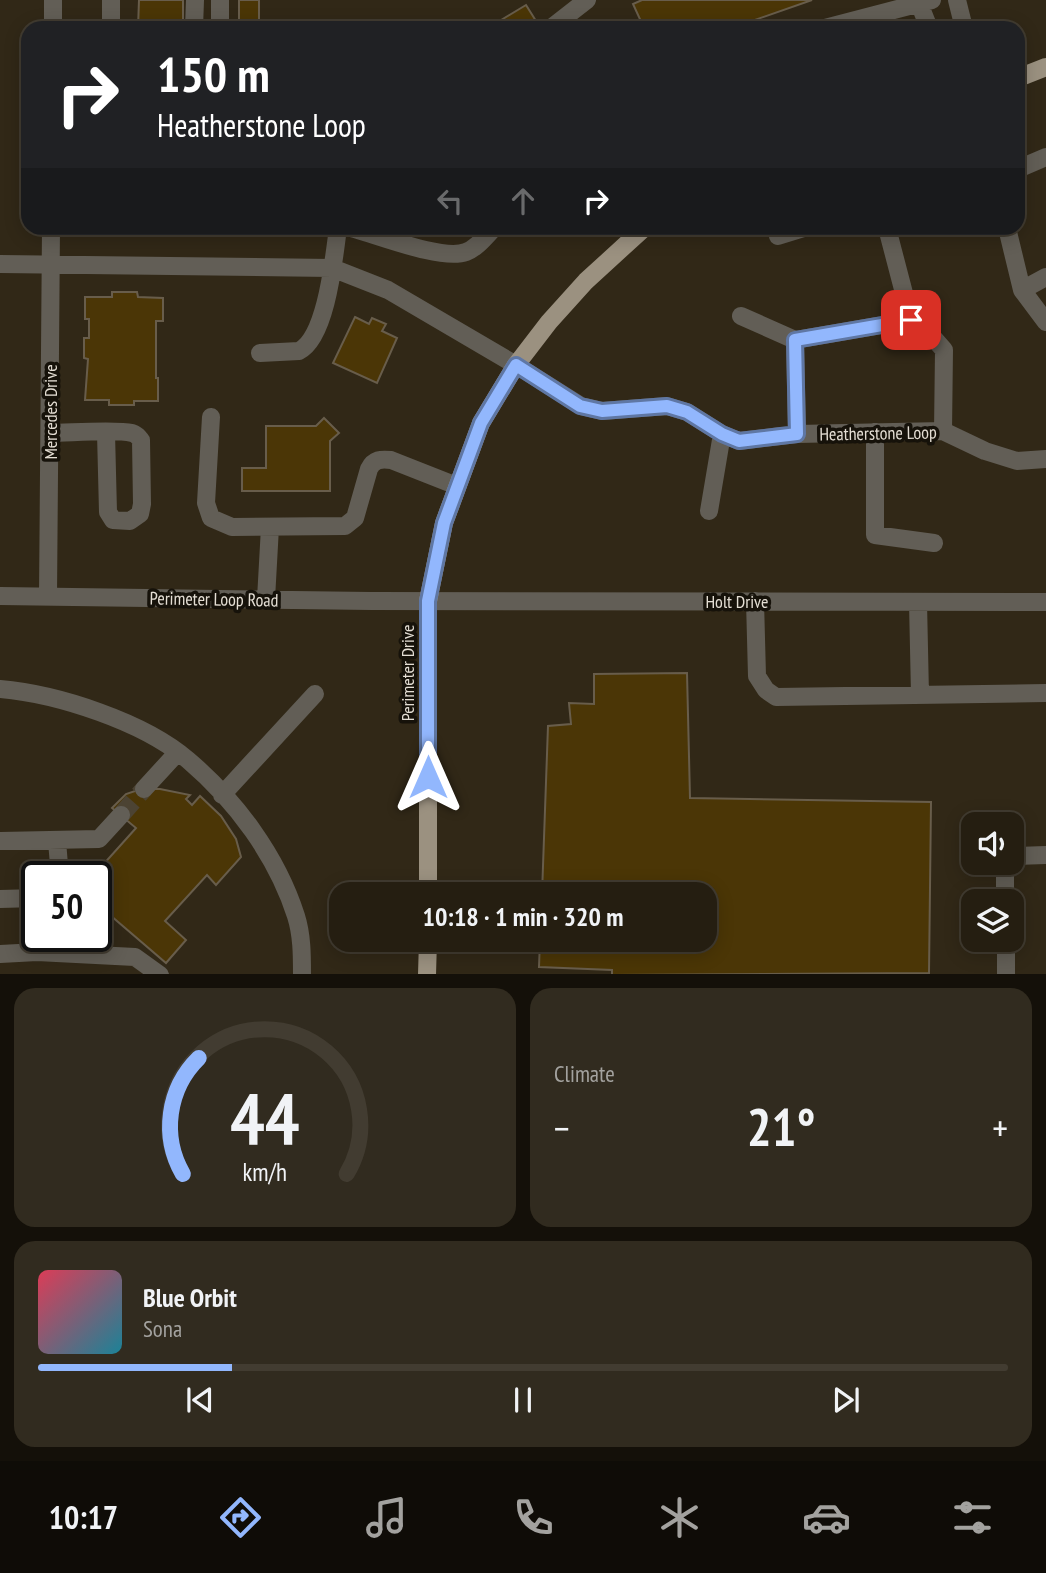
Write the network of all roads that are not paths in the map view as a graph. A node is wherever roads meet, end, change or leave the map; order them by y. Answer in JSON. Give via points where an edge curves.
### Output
{"nodes":[{"id":1,"x":53,"y":0,"type":"edge"},
{"id":2,"x":111,"y":0,"type":"edge"},
{"id":3,"x":195,"y":0,"type":"edge"},
{"id":4,"x":220,"y":0,"type":"edge"},
{"id":5,"x":587,"y":0,"type":"edge"},
{"id":6,"x":957,"y":0,"type":"edge"},
{"id":7,"x":926,"y":2,"type":"edge"},
{"id":8,"x":52,"y":21,"type":"edge"},
{"id":9,"x":111,"y":21,"type":"edge"},
{"id":10,"x":194,"y":21,"type":"edge"},
{"id":11,"x":220,"y":21,"type":"edge"},
{"id":12,"x":560,"y":21,"type":"edge"},
{"id":13,"x":852,"y":21,"type":"edge"},
{"id":14,"x":928,"y":21,"type":"edge"},
{"id":15,"x":962,"y":21,"type":"edge"},
{"id":16,"x":1046,"y":67,"type":"edge"},
{"id":17,"x":1025,"y":75,"type":"edge"},
{"id":18,"x":1046,"y":157,"type":"edge"},
{"id":19,"x":1025,"y":166,"type":"edge"},
{"id":20,"x":51,"y":235,"type":"edge"},
{"id":21,"x":337,"y":235,"type":"edge"},
{"id":22,"x":376,"y":235,"type":"edge"},
{"id":23,"x":487,"y":235,"type":"edge"},
{"id":24,"x":636,"y":235,"type":"edge"},
{"id":25,"x":781,"y":235,"type":"edge"},
{"id":26,"x":889,"y":235,"type":"edge"},
{"id":27,"x":1009,"y":235,"type":"edge"},
{"id":28,"x":778,"y":236,"type":"dead end"},
{"id":29,"x":0,"y":264,"type":"edge"},
{"id":30,"x":51,"y":265,"type":"junction"},
{"id":31,"x":332,"y":268,"type":"junction"},
{"id":32,"x":1046,"y":277,"type":"edge"},
{"id":33,"x":1021,"y":290,"type":"junction"},
{"id":34,"x":741,"y":316,"type":"dead end"},
{"id":35,"x":911,"y":320,"type":"junction"},
{"id":36,"x":1046,"y":323,"type":"edge"},
{"id":37,"x":795,"y":340,"type":"junction"},
{"id":38,"x":260,"y":353,"type":"dead end"},
{"id":39,"x":516,"y":365,"type":"junction"},
{"id":40,"x":211,"y":417,"type":"dead end"},
{"id":41,"x":943,"y":431,"type":"junction"},
{"id":42,"x":875,"y":432,"type":"junction"},
{"id":43,"x":50,"y":433,"type":"junction"},
{"id":44,"x":106,"y":433,"type":"junction"},
{"id":45,"x":722,"y":434,"type":"junction"},
{"id":46,"x":797,"y":434,"type":"junction"},
{"id":47,"x":1046,"y":459,"type":"edge"},
{"id":48,"x":457,"y":485,"type":"junction"},
{"id":49,"x":709,"y":511,"type":"dead end"},
{"id":50,"x":270,"y":527,"type":"junction"},
{"id":51,"x":934,"y":543,"type":"dead end"},
{"id":52,"x":0,"y":596,"type":"edge"},
{"id":53,"x":48,"y":597,"type":"junction"},
{"id":54,"x":266,"y":599,"type":"junction"},
{"id":55,"x":428,"y":601,"type":"junction"},
{"id":56,"x":755,"y":601,"type":"junction"},
{"id":57,"x":918,"y":602,"type":"junction"},
{"id":58,"x":1046,"y":602,"type":"edge"},
{"id":59,"x":0,"y":689,"type":"edge"},
{"id":60,"x":1046,"y":693,"type":"edge"},
{"id":61,"x":315,"y":694,"type":"dead end"},
{"id":62,"x":919,"y":695,"type":"junction"},
{"id":63,"x":177,"y":753,"type":"junction"},
{"id":64,"x":144,"y":789,"type":"tunnel mouth"},
{"id":65,"x":222,"y":794,"type":"junction"},
{"id":66,"x":121,"y":815,"type":"tunnel mouth"},
{"id":67,"x":0,"y":841,"type":"edge"},
{"id":68,"x":57,"y":841,"type":"junction"},
{"id":69,"x":1046,"y":855,"type":"edge"},
{"id":70,"x":1024,"y":856,"type":"edge"},
{"id":71,"x":59,"y":861,"type":"edge"},
{"id":72,"x":428,"y":882,"type":"edge"},
{"id":73,"x":21,"y":898,"type":"edge"},
{"id":74,"x":0,"y":899,"type":"edge"},
{"id":75,"x":428,"y":952,"type":"edge"},
{"id":76,"x":1006,"y":952,"type":"edge"},
{"id":77,"x":0,"y":954,"type":"edge"},
{"id":78,"x":81,"y":954,"type":"joint"},
{"id":79,"x":159,"y":974,"type":"edge"},
{"id":80,"x":302,"y":974,"type":"edge"},
{"id":81,"x":428,"y":974,"type":"edge"},
{"id":82,"x":1006,"y":974,"type":"edge"}],
"edges":[{"from":1,"to":8,"type":"street"},
{"from":2,"to":9,"type":"street"},
{"from":3,"to":10,"type":"street"},
{"from":4,"to":11,"type":"street"},
{"from":5,"to":12,"type":"street"},
{"from":6,"to":15,"type":"street"},
{"from":7,"to":13,"type":"street"},
{"from":7,"to":14,"type":"street"},
{"from":16,"to":17,"type":"main road"},
{"from":18,"to":19,"type":"street"},
{"from":20,"to":30,"type":"street","name":"Mercedes Drive"},
{"from":21,"to":31,"type":"street"},
{"from":22,"to":23,"type":"street","via":[[454,256],[470,251]]},
{"from":24,"to":39,"type":"main road","name":"Perimeter Drive","via":[[586,281]]},
{"from":25,"to":28,"type":"street"},
{"from":26,"to":35,"type":"street"},
{"from":27,"to":33,"type":"street"},
{"from":29,"to":30,"type":"street"},
{"from":30,"to":31,"type":"street"},
{"from":30,"to":43,"type":"street","name":"Mercedes Drive"},
{"from":31,"to":38,"type":"street","via":[[317,327],[304,349]]},
{"from":31,"to":39,"type":"street","name":"Heatherstone Loop","via":[[388,290]]},
{"from":32,"to":33,"type":"street"},
{"from":33,"to":36,"type":"street"},
{"from":34,"to":37,"type":"street"},
{"from":35,"to":37,"type":"street"},
{"from":35,"to":41,"type":"street","via":[[944,350]]},
{"from":37,"to":46,"type":"street"},
{"from":39,"to":45,"type":"street","name":"Heatherstone Loop","via":[[580,406],[602,411],[667,406],[687,412]]},
{"from":39,"to":48,"type":"main road","name":"Perimeter Drive","via":[[481,423]]},
{"from":40,"to":50,"type":"street","via":[[209,513],[232,527]]},
{"from":41,"to":42,"type":"street","name":"Heatherstone Loop"},
{"from":41,"to":47,"type":"street","name":"Heatherstone Loop","via":[[1017,461]]},
{"from":42,"to":46,"type":"street","name":"Heatherstone Loop"},
{"from":42,"to":51,"type":"street","via":[[875,535]]},
{"from":43,"to":44,"type":"street"},
{"from":43,"to":53,"type":"street","name":"Mercedes Drive"},
{"from":44,"to":44,"type":"street","via":[[133,433],[141,440],[142,504],[140,514],[130,521],[113,520],[108,512]]},
{"from":45,"to":46,"type":"street","name":"Heatherstone Loop","via":[[739,441]]},
{"from":45,"to":49,"type":"street"},
{"from":48,"to":50,"type":"street","via":[[381,459],[369,469],[352,522],[345,526]]},
{"from":48,"to":55,"type":"main road","name":"Perimeter Drive"},
{"from":50,"to":54,"type":"street"},
{"from":52,"to":53,"type":"street","name":"Perimeter Loop Road"},
{"from":53,"to":54,"type":"street","name":"Perimeter Loop Road"},
{"from":54,"to":55,"type":"street","name":"Perimeter Loop Road"},
{"from":55,"to":56,"type":"street","name":"Holt Drive"},
{"from":55,"to":72,"type":"main road","name":"Perimeter Drive"},
{"from":56,"to":57,"type":"street","name":"Holt Drive"},
{"from":56,"to":62,"type":"street","via":[[757,676],[776,697]]},
{"from":57,"to":58,"type":"street","name":"Holt Drive"},
{"from":57,"to":62,"type":"street"},
{"from":59,"to":63,"type":"street","via":[[66,702],[115,719]]},
{"from":60,"to":62,"type":"street"},
{"from":61,"to":65,"type":"street"},
{"from":63,"to":64,"type":"street"},
{"from":63,"to":65,"type":"street"},
{"from":65,"to":80,"type":"street","via":[[251,826],[280,877],[297,917]]},
{"from":66,"to":68,"type":"street","via":[[99,839]]},
{"from":67,"to":68,"type":"street"},
{"from":68,"to":71,"type":"street"},
{"from":69,"to":70,"type":"street"},
{"from":73,"to":74,"type":"street"},
{"from":75,"to":81,"type":"main road"},
{"from":76,"to":82,"type":"street"},
{"from":77,"to":78,"type":"street"},
{"from":78,"to":79,"type":"street","via":[[135,957]]}]}
